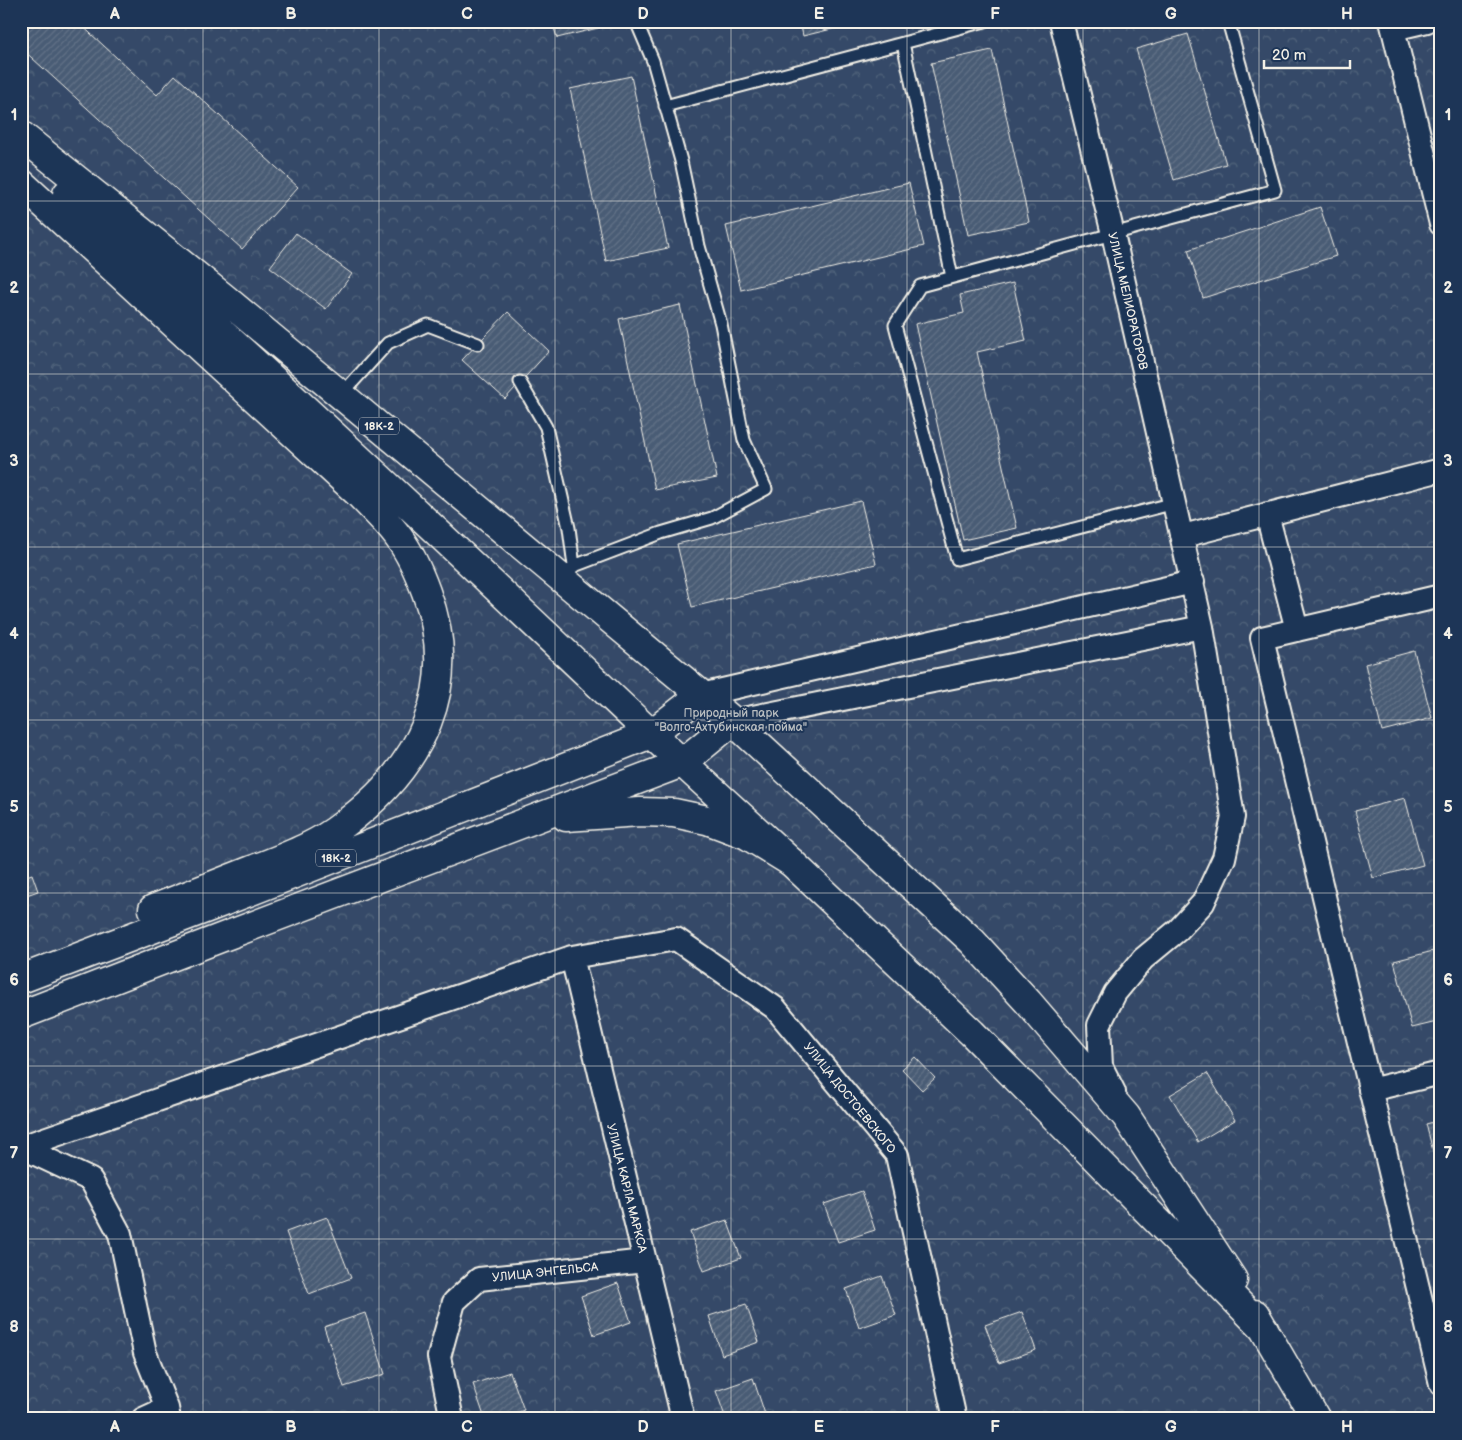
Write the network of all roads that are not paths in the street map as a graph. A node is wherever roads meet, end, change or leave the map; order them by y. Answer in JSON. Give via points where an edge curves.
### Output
{"nodes":[{"id":1,"x":636,"y":21,"type":"edge"},
{"id":2,"x":985,"y":21,"type":"edge"},
{"id":3,"x":1061,"y":21,"type":"edge"},
{"id":4,"x":1228,"y":21,"type":"edge"},
{"id":5,"x":1427,"y":21,"type":"edge"},
{"id":6,"x":1392,"y":25,"type":"edge"},
{"id":7,"x":903,"y":43,"type":"junction"},
{"id":8,"x":665,"y":106,"type":"junction"},
{"id":9,"x":21,"y":135,"type":"edge"},
{"id":10,"x":21,"y":154,"type":"edge"},
{"id":11,"x":21,"y":183,"type":"edge"},
{"id":12,"x":1441,"y":224,"type":"edge"},
{"id":13,"x":1113,"y":234,"type":"junction"},
{"id":14,"x":952,"y":277,"type":"junction"},
{"id":15,"x":478,"y":344,"type":"dead end"},
{"id":16,"x":520,"y":382,"type":"dead end"},
{"id":17,"x":341,"y":395,"type":"junction"},
{"id":18,"x":1441,"y":470,"type":"edge"},
{"id":19,"x":1175,"y":503,"type":"junction"},
{"id":20,"x":1267,"y":514,"type":"junction"},
{"id":21,"x":1183,"y":536,"type":"junction"},
{"id":22,"x":568,"y":573,"type":"junction"},
{"id":23,"x":1192,"y":582,"type":"junction"},
{"id":24,"x":1441,"y":596,"type":"edge"},
{"id":25,"x":1202,"y":627,"type":"junction"},
{"id":26,"x":1298,"y":630,"type":"junction"},
{"id":27,"x":701,"y":695,"type":"junction"},
{"id":28,"x":733,"y":721,"type":"junction"},
{"id":29,"x":651,"y":734,"type":"junction"},
{"id":30,"x":682,"y":763,"type":"junction"},
{"id":31,"x":535,"y":819,"type":"junction"},
{"id":32,"x":791,"y":862,"type":"junction"},
{"id":33,"x":572,"y":957,"type":"junction"},
{"id":34,"x":21,"y":962,"type":"edge"},
{"id":35,"x":21,"y":979,"type":"edge"},
{"id":36,"x":21,"y":1015,"type":"edge"},
{"id":37,"x":1441,"y":1073,"type":"edge"},
{"id":38,"x":1370,"y":1090,"type":"junction"},
{"id":39,"x":1126,"y":1116,"type":"junction"},
{"id":40,"x":21,"y":1147,"type":"edge"},
{"id":41,"x":645,"y":1261,"type":"junction"},
{"id":42,"x":1264,"y":1329,"type":"junction"},
{"id":43,"x":1441,"y":1384,"type":"edge"},
{"id":44,"x":168,"y":1413,"type":"edge"},
{"id":45,"x":144,"y":1419,"type":"edge"},
{"id":46,"x":452,"y":1419,"type":"edge"},
{"id":47,"x":683,"y":1419,"type":"edge"},
{"id":48,"x":955,"y":1419,"type":"edge"},
{"id":49,"x":1316,"y":1419,"type":"edge"}],
"edges":[{"from":1,"to":8,"type":"lane","via":[[653,61]]},
{"from":2,"to":7,"type":"lane"},
{"from":3,"to":13,"type":"street","name":"УЛИЦА МЕЛИОРАТОРОВ"},
{"from":4,"to":13,"type":"lane","via":[[1275,190]]},
{"from":5,"to":6,"type":"street"},
{"from":6,"to":12,"type":"street"},
{"from":7,"to":8,"type":"lane"},
{"from":7,"to":14,"type":"lane"},
{"from":8,"to":22,"type":"lane","via":[[721,324],[744,440],[766,489],[712,518],[660,533]]},
{"from":9,"to":17,"type":"main road","number":"18К-2"},
{"from":10,"to":29,"type":"main road","number":"18К-2","via":[[192,304],[422,516]]},
{"from":11,"to":34,"type":"main road","via":[[358,493],[399,538],[418,569],[431,604],[438,636],[440,671],[420,740],[403,767],[381,792],[343,826],[298,851]]},
{"from":13,"to":14,"type":"lane"},
{"from":13,"to":19,"type":"street","name":"УЛИЦА МЕЛИОРАТОРОВ"},
{"from":14,"to":19,"type":"lane","via":[[920,286],[895,325],[957,559]]},
{"from":15,"to":17,"type":"lane","via":[[428,326],[388,344]]},
{"from":16,"to":22,"type":"lane","via":[[546,428],[569,528]]},
{"from":17,"to":22,"type":"main road","number":"18К-2"},
{"from":18,"to":20,"type":"street"},
{"from":19,"to":21,"type":"street","name":"УЛИЦА МЕЛИОРАТОРОВ"},
{"from":20,"to":21,"type":"street"},
{"from":20,"to":26,"type":"street"},
{"from":21,"to":23,"type":"street","name":"УЛИЦА МЕЛИОРАТОРОВ"},
{"from":22,"to":27,"type":"main road","number":"18К-2"},
{"from":23,"to":25,"type":"street","name":"УЛИЦА МЕЛИОРАТОРОВ"},
{"from":23,"to":27,"type":"street"},
{"from":24,"to":26,"type":"street"},
{"from":25,"to":28,"type":"street"},
{"from":25,"to":39,"type":"street","name":"УЛИЦА МЕЛИОРАТОРОВ","via":[[1233,817],[1224,858],[1203,903],[1178,930],[1143,958],[1115,993],[1099,1025],[1101,1066]]},
{"from":26,"to":38,"type":"street","via":[[1262,638]]},
{"from":27,"to":28,"type":"main road","number":"18К-2"},
{"from":27,"to":29,"type":"main road","number":"18К-2"},
{"from":28,"to":30,"type":"main road","number":"18К-2"},
{"from":28,"to":39,"type":"main road","via":[[972,941]]},
{"from":29,"to":30,"type":"main road"},
{"from":29,"to":35,"type":"main road","number":"18К-2"},
{"from":30,"to":31,"type":"main road","number":"18К-2"},
{"from":30,"to":32,"type":"main road"},
{"from":31,"to":32,"type":"main road","via":[[631,812],[674,813],[707,820],[747,835]]},
{"from":31,"to":36,"type":"main road","number":"18К-2"},
{"from":32,"to":42,"type":"main road","via":[[972,1033]]},
{"from":33,"to":40,"type":"street","name":"УЛИЦА ДОСТОЕВСКОГО"},
{"from":33,"to":41,"type":"street","name":"УЛИЦА КАРЛА МАРКСА"},
{"from":33,"to":48,"type":"street","name":"УЛИЦА ДОСТОЕВСКОГО","via":[[676,939],[775,1008],[885,1140],[897,1155]]},
{"from":37,"to":38,"type":"street"},
{"from":38,"to":43,"type":"street"},
{"from":39,"to":42,"type":"main road"},
{"from":40,"to":44,"type":"street","via":[[91,1180],[120,1234],[145,1354]]},
{"from":41,"to":46,"type":"street","name":"УЛИЦА ЭНГЕЛЬСА","via":[[479,1280],[454,1302],[439,1357]]},
{"from":41,"to":47,"type":"street","name":"УЛИЦА КАРЛА МАРКСА"},
{"from":42,"to":49,"type":"main road"},
{"from":44,"to":45,"type":"street"}]}
